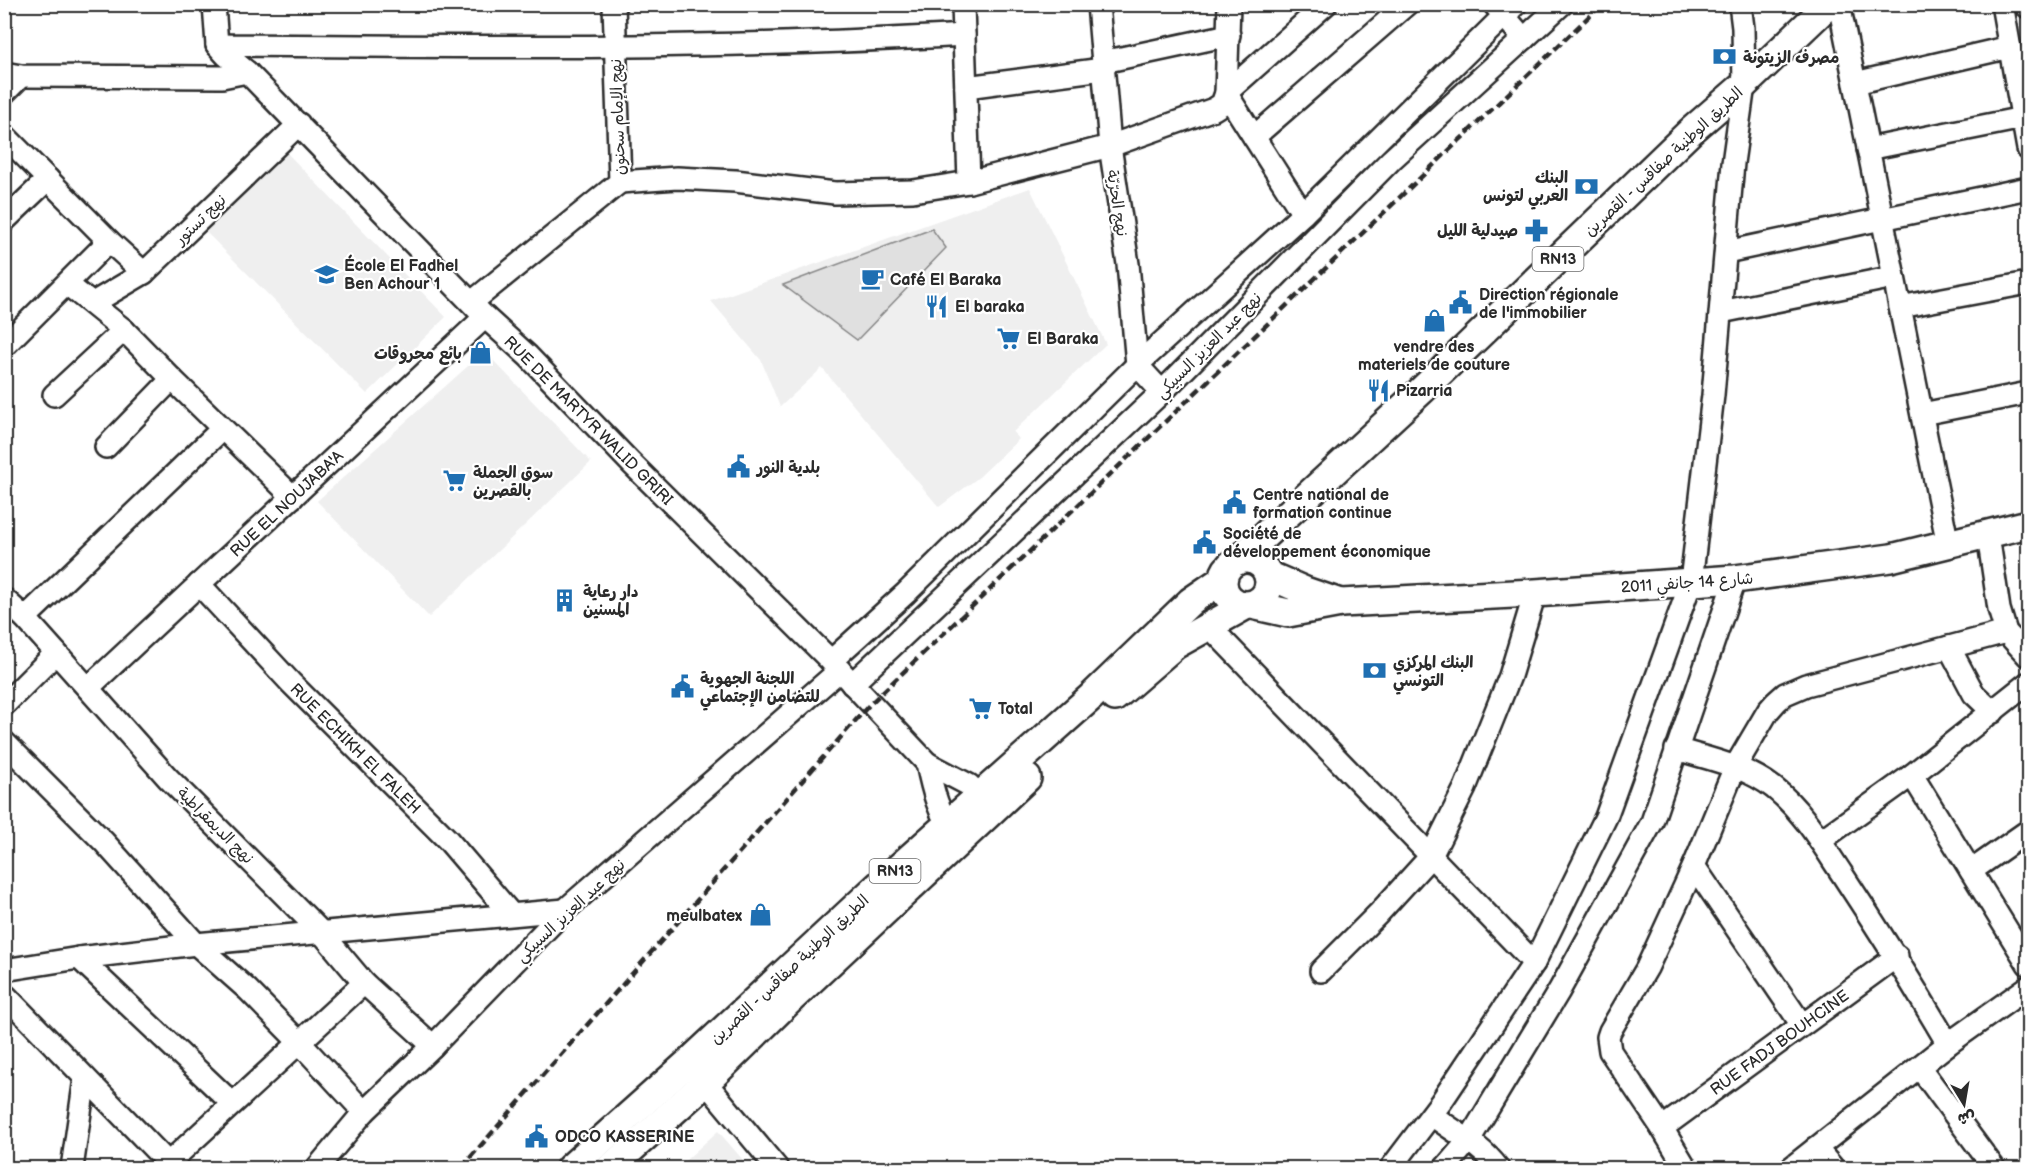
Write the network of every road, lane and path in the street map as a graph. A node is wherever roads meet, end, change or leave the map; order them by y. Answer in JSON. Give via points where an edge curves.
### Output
{"nodes":[{"id":1,"x":214,"y":4,"type":"edge"},
{"id":2,"x":614,"y":4,"type":"edge"},
{"id":3,"x":963,"y":4,"type":"edge"},
{"id":4,"x":1098,"y":4,"type":"edge"},
{"id":5,"x":1229,"y":4,"type":"edge"},
{"id":6,"x":1326,"y":4,"type":"edge"},
{"id":7,"x":1407,"y":4,"type":"edge"},
{"id":8,"x":1562,"y":4,"type":"edge"},
{"id":9,"x":1740,"y":4,"type":"edge"},
{"id":10,"x":1829,"y":4,"type":"edge"},
{"id":11,"x":1839,"y":4,"type":"edge"},
{"id":12,"x":2002,"y":4,"type":"edge"},
{"id":13,"x":1505,"y":8,"type":"edge"},
{"id":14,"x":964,"y":35,"type":"junction"},
{"id":15,"x":1229,"y":35,"type":"junction"},
{"id":16,"x":1524,"y":39,"type":"junction"},
{"id":17,"x":217,"y":45,"type":"junction"},
{"id":18,"x":615,"y":45,"type":"junction"},
{"id":19,"x":2010,"y":47,"type":"junction"},
{"id":20,"x":1103,"y":65,"type":"junction"},
{"id":21,"x":247,"y":72,"type":"junction"},
{"id":22,"x":13,"y":74,"type":"edge"},
{"id":23,"x":1855,"y":82,"type":"junction"},
{"id":24,"x":1744,"y":85,"type":"junction"},
{"id":25,"x":966,"y":87,"type":"junction"},
{"id":26,"x":4,"y":93,"type":"edge"},
{"id":27,"x":1226,"y":93,"type":"junction"},
{"id":28,"x":2026,"y":118,"type":"edge"},
{"id":29,"x":298,"y":124,"type":"junction"},
{"id":30,"x":4,"y":135,"type":"edge"},
{"id":31,"x":1254,"y":137,"type":"junction"},
{"id":32,"x":1110,"y":146,"type":"junction"},
{"id":33,"x":1869,"y":149,"type":"junction"},
{"id":34,"x":2028,"y":149,"type":"edge"},
{"id":35,"x":48,"y":179,"type":"junction"},
{"id":36,"x":620,"y":182,"type":"junction"},
{"id":37,"x":969,"y":182,"type":"junction"},
{"id":38,"x":2028,"y":188,"type":"edge"},
{"id":39,"x":1303,"y":214,"type":"junction"},
{"id":40,"x":1882,"y":219,"type":"junction"},
{"id":41,"x":4,"y":221,"type":"edge"},
{"id":42,"x":109,"y":241,"type":"junction"},
{"id":43,"x":1726,"y":252,"type":"junction"},
{"id":44,"x":144,"y":273,"type":"junction"},
{"id":45,"x":1894,"y":277,"type":"junction"},
{"id":46,"x":2028,"y":283,"type":"edge"},
{"id":47,"x":67,"y":284,"type":"junction"},
{"id":48,"x":93,"y":303,"type":"junction"},
{"id":49,"x":1900,"y":307,"type":"junction"},
{"id":50,"x":478,"y":310,"type":"junction"},
{"id":51,"x":1721,"y":312,"type":"junction"},
{"id":52,"x":124,"y":330,"type":"junction"},
{"id":53,"x":4,"y":346,"type":"edge"},
{"id":54,"x":1137,"y":365,"type":"junction"},
{"id":55,"x":172,"y":380,"type":"junction"},
{"id":56,"x":1162,"y":392,"type":"junction"},
{"id":57,"x":2028,"y":393,"type":"edge"},
{"id":58,"x":54,"y":395,"type":"dead end"},
{"id":59,"x":1922,"y":414,"type":"junction"},
{"id":60,"x":222,"y":429,"type":"junction"},
{"id":61,"x":106,"y":447,"type":"dead end"},
{"id":62,"x":293,"y":497,"type":"junction"},
{"id":63,"x":1288,"y":515,"type":"junction"},
{"id":64,"x":2028,"y":524,"type":"edge"},
{"id":65,"x":1988,"y":535,"type":"junction"},
{"id":66,"x":1948,"y":545,"type":"junction"},
{"id":67,"x":1230,"y":570,"type":"junction"},
{"id":68,"x":1266,"y":572,"type":"junction"},
{"id":69,"x":1735,"y":579,"type":"junction"},
{"id":70,"x":1691,"y":582,"type":"junction"},
{"id":71,"x":199,"y":584,"type":"junction"},
{"id":72,"x":1535,"y":593,"type":"junction"},
{"id":73,"x":4,"y":598,"type":"edge"},
{"id":74,"x":1341,"y":603,"type":"junction"},
{"id":75,"x":1248,"y":605,"type":"junction"},
{"id":76,"x":25,"y":618,"type":"junction"},
{"id":77,"x":1208,"y":625,"type":"junction"},
{"id":78,"x":2006,"y":632,"type":"junction"},
{"id":79,"x":1949,"y":647,"type":"junction"},
{"id":80,"x":56,"y":653,"type":"junction"},
{"id":81,"x":2028,"y":656,"type":"edge"},
{"id":82,"x":841,"y":672,"type":"junction"},
{"id":83,"x":2028,"y":683,"type":"edge"},
{"id":84,"x":88,"y":688,"type":"junction"},
{"id":85,"x":4,"y":705,"type":"edge"},
{"id":86,"x":1993,"y":712,"type":"junction"},
{"id":87,"x":4,"y":742,"type":"edge"},
{"id":88,"x":1676,"y":749,"type":"junction"},
{"id":89,"x":927,"y":763,"type":"junction"},
{"id":90,"x":1735,"y":767,"type":"junction"},
{"id":91,"x":1912,"y":775,"type":"junction"},
{"id":92,"x":987,"y":802,"type":"junction"},
{"id":93,"x":2028,"y":831,"type":"edge"},
{"id":94,"x":954,"y":833,"type":"junction"},
{"id":95,"x":1820,"y":841,"type":"junction"},
{"id":96,"x":1431,"y":856,"type":"junction"},
{"id":97,"x":1694,"y":866,"type":"junction"},
{"id":98,"x":1971,"y":871,"type":"junction"},
{"id":99,"x":565,"y":910,"type":"junction"},
{"id":100,"x":511,"y":914,"type":"junction"},
{"id":101,"x":322,"y":933,"type":"junction"},
{"id":102,"x":196,"y":944,"type":"junction"},
{"id":103,"x":1897,"y":956,"type":"junction"},
{"id":104,"x":79,"y":958,"type":"junction"},
{"id":105,"x":1534,"y":963,"type":"junction"},
{"id":106,"x":2028,"y":964,"type":"edge"},
{"id":107,"x":35,"y":966,"type":"junction"},
{"id":108,"x":4,"y":970,"type":"edge"},
{"id":109,"x":1321,"y":971,"type":"dead end"},
{"id":110,"x":364,"y":983,"type":"junction"},
{"id":111,"x":2028,"y":987,"type":"edge"},
{"id":112,"x":5,"y":997,"type":"edge"},
{"id":113,"x":1802,"y":1025,"type":"junction"},
{"id":114,"x":300,"y":1043,"type":"junction"},
{"id":115,"x":1948,"y":1044,"type":"junction"},
{"id":116,"x":433,"y":1046,"type":"junction"},
{"id":117,"x":689,"y":1062,"type":"junction"},
{"id":118,"x":1920,"y":1068,"type":"junction"},
{"id":119,"x":85,"y":1078,"type":"junction"},
{"id":120,"x":705,"y":1083,"type":"junction"},
{"id":121,"x":232,"y":1103,"type":"junction"},
{"id":122,"x":364,"y":1112,"type":"junction"},
{"id":123,"x":1432,"y":1114,"type":"junction"},
{"id":124,"x":1662,"y":1128,"type":"junction"},
{"id":125,"x":1469,"y":1140,"type":"junction"},
{"id":126,"x":1816,"y":1148,"type":"junction"},
{"id":127,"x":165,"y":1166,"type":"edge"},
{"id":128,"x":72,"y":1168,"type":"edge"},
{"id":129,"x":317,"y":1168,"type":"edge"},
{"id":130,"x":570,"y":1168,"type":"edge"},
{"id":131,"x":610,"y":1168,"type":"edge"},
{"id":132,"x":777,"y":1168,"type":"edge"},
{"id":133,"x":1390,"y":1168,"type":"edge"},
{"id":134,"x":1445,"y":1168,"type":"edge"},
{"id":135,"x":1498,"y":1168,"type":"edge"},
{"id":136,"x":1686,"y":1168,"type":"edge"},
{"id":137,"x":1791,"y":1168,"type":"edge"},
{"id":138,"x":1833,"y":1168,"type":"edge"},
{"id":139,"x":1994,"y":1168,"type":"edge"}],
"edges":[{"from":1,"to":17,"type":"street"},
{"from":2,"to":18,"type":"street","name":"نهج الإمام سحنون"},
{"from":3,"to":14,"type":"street"},
{"from":4,"to":20,"type":"street","name":"نهج الحرّيّة"},
{"from":5,"to":15,"type":"street"},
{"from":6,"to":27,"type":"street"},
{"from":7,"to":31,"type":"street"},
{"from":8,"to":16,"type":"street","name":"نهج عبد العزيز السبيكي"},
{"from":9,"to":24,"type":"street"},
{"from":10,"to":24,"type":"main road","name":"الطريق الوطنية صفاقس - القصرين","number":"RN13"},
{"from":11,"to":23,"type":"street"},
{"from":12,"to":19,"type":"street"},
{"from":13,"to":16,"type":"street"},
{"from":13,"to":39,"type":"street","name":"نهج عبد العزيز السبيكي"},
{"from":14,"to":18,"type":"street","via":[[741,45]]},
{"from":14,"to":25,"type":"street"},
{"from":15,"to":20,"type":"street"},
{"from":15,"to":27,"type":"street"},
{"from":16,"to":56,"type":"street","name":"نهج عبد العزيز السبيكي","via":[[1391,160]]},
{"from":17,"to":18,"type":"street"},
{"from":17,"to":21,"type":"street","name":"RUE DE MARTYR WALID GRIRI"},
{"from":18,"to":36,"type":"street","name":"نهج الإمام سحنون"},
{"from":19,"to":23,"type":"street"},
{"from":19,"to":28,"type":"street"},
{"from":20,"to":25,"type":"street"},
{"from":20,"to":32,"type":"street","name":"نهج الحرّيّة"},
{"from":21,"to":22,"type":"street","via":[[222,77]]},
{"from":21,"to":29,"type":"street","name":"RUE DE MARTYR WALID GRIRI"},
{"from":22,"to":26,"type":"street"},
{"from":23,"to":33,"type":"street"},
{"from":24,"to":43,"type":"street"},
{"from":24,"to":63,"type":"main road","name":"الطريق الوطنية صفاقس - القصرين","number":"RN13"},
{"from":25,"to":37,"type":"street"},
{"from":27,"to":31,"type":"street"},
{"from":27,"to":32,"type":"street","via":[[1214,109]]},
{"from":28,"to":33,"type":"street"},
{"from":28,"to":34,"type":"street"},
{"from":29,"to":44,"type":"street","name":"نهج تستور"},
{"from":29,"to":50,"type":"street","name":"RUE DE MARTYR WALID GRIRI"},
{"from":30,"to":35,"type":"street"},
{"from":31,"to":39,"type":"street"},
{"from":32,"to":37,"type":"street"},
{"from":32,"to":54,"type":"street","name":"نهج الحرّيّة","via":[[1128,264]]},
{"from":33,"to":40,"type":"street"},
{"from":35,"to":41,"type":"street"},
{"from":35,"to":42,"type":"street"},
{"from":36,"to":37,"type":"street","via":[[677,178],[891,193]]},
{"from":36,"to":50,"type":"street","name":"نهج الإمام سحنون"},
{"from":38,"to":40,"type":"street"},
{"from":39,"to":54,"type":"street","name":"نهج عبد العزيز السبيكي"},
{"from":40,"to":43,"type":"street"},
{"from":40,"to":45,"type":"street"},
{"from":42,"to":44,"type":"street"},
{"from":42,"to":47,"type":"street"},
{"from":43,"to":51,"type":"street"},
{"from":44,"to":48,"type":"street","name":"نهج تستور"},
{"from":45,"to":49,"type":"street"},
{"from":45,"to":51,"type":"street"},
{"from":46,"to":49,"type":"street"},
{"from":47,"to":48,"type":"street"},
{"from":47,"to":53,"type":"street"},
{"from":48,"to":52,"type":"street"},
{"from":49,"to":59,"type":"street"},
{"from":50,"to":62,"type":"street","name":"RUE EL NOUJABA'A"},
{"from":50,"to":82,"type":"street","name":"RUE DE MARTYR WALID GRIRI"},
{"from":51,"to":70,"type":"street"},
{"from":52,"to":55,"type":"street"},
{"from":52,"to":58,"type":"street"},
{"from":54,"to":56,"type":"street"},
{"from":54,"to":82,"type":"street","name":"نهج عبد العزيز السبيكي","via":[[906,593]]},
{"from":55,"to":60,"type":"street"},
{"from":55,"to":61,"type":"street"},
{"from":56,"to":82,"type":"street","name":"نهج عبد العزيز السبيكي"},
{"from":57,"to":59,"type":"street"},
{"from":59,"to":66,"type":"street"},
{"from":60,"to":62,"type":"street"},
{"from":60,"to":76,"type":"street"},
{"from":62,"to":71,"type":"street","name":"RUE EL NOUJABA'A"},
{"from":63,"to":67,"type":"main road","name":"الطريق الوطنية صفاقس - القصرين","number":"RN13"},
{"from":63,"to":68,"type":"main road","name":"الطريق الوطنية صفاقس - القصرين","number":"RN13","via":[[1269,546]]},
{"from":64,"to":65,"type":"main road","name":"شارع 14 جانفي 2011"},
{"from":65,"to":66,"type":"main road","name":"شارع 14 جانفي 2011"},
{"from":65,"to":78,"type":"street"},
{"from":66,"to":69,"type":"main road","name":"شارع 14 جانفي 2011","via":[[1891,558]]},
{"from":67,"to":68,"type":"main road","via":[[1252,560]]},
{"from":67,"to":75,"type":"main road","via":[[1226,594],[1237,604]]},
{"from":67,"to":92,"type":"main road","name":"الطريق الوطنية صفاقس - القصرين","number":"RN13","via":[[1191,601],[1083,704]]},
{"from":68,"to":74,"type":"main road","name":"شارع 14 جانفي 2011"},
{"from":68,"to":75,"type":"main road","number":"RN13","via":[[1268,590],[1259,602]]},
{"from":69,"to":70,"type":"main road","name":"شارع 14 جانفي 2011"},
{"from":69,"to":88,"type":"street"},
{"from":70,"to":72,"type":"main road","name":"شارع 14 جانفي 2011"},
{"from":70,"to":105,"type":"street","via":[[1606,817]]},
{"from":71,"to":84,"type":"street","name":"RUE EL NOUJABA'A"},
{"from":71,"to":100,"type":"street","name":"RUE ECHIKH EL FALEH","via":[[291,683],[447,839]]},
{"from":72,"to":74,"type":"main road","name":"شارع 14 جانفي 2011"},
{"from":72,"to":96,"type":"street","via":[[1506,687],[1465,788]]},
{"from":73,"to":76,"type":"street","name":"نهج الديمقراطية"},
{"from":74,"to":75,"type":"main road","name":"شارع 14 جانفي 2011","via":[[1288,613]]},
{"from":75,"to":77,"type":"main road","name":"الطريق الوطنية صفاقس - القصرين","number":"RN13"},
{"from":76,"to":80,"type":"street","name":"نهج الديمقراطية"},
{"from":77,"to":92,"type":"main road","name":"الطريق الوطنية صفاقس - القصرين","number":"RN13","via":[[1175,645]]},
{"from":77,"to":96,"type":"street"},
{"from":78,"to":79,"type":"street"},
{"from":78,"to":81,"type":"street"},
{"from":79,"to":86,"type":"street","via":[[1974,694]]},
{"from":79,"to":90,"type":"street","via":[[1785,694],[1768,711]]},
{"from":80,"to":84,"type":"street","name":"نهج الديمقراطية"},
{"from":80,"to":85,"type":"street"},
{"from":82,"to":89,"type":"street","name":"RUE DE MARTYR WALID GRIRI"},
{"from":82,"to":99,"type":"street","name":"نهج عبد العزيز السبيكي"},
{"from":83,"to":86,"type":"street"},
{"from":84,"to":101,"type":"street","name":"نهج الديمقراطية","via":[[168,778]]},
{"from":86,"to":91,"type":"street"},
{"from":87,"to":102,"type":"street","via":[[104,842]]},
{"from":88,"to":90,"type":"street"},
{"from":88,"to":125,"type":"street","via":[[1652,822],[1559,991]]},
{"from":89,"to":92,"type":"street","via":[[953,776]]},
{"from":89,"to":94,"type":"street","name":"RUE DE MARTYR WALID GRIRI","via":[[930,780]]},
{"from":90,"to":95,"type":"street","via":[[1773,787]]},
{"from":90,"to":97,"type":"street"},
{"from":91,"to":95,"type":"street"},
{"from":91,"to":98,"type":"street"},
{"from":92,"to":94,"type":"main road","name":"الطريق الوطنية صفاقس - القصرين","number":"RN13"},
{"from":93,"to":98,"type":"street"},
{"from":94,"to":117,"type":"main road","name":"الطريق الوطنية صفاقس - القصرين","number":"RN13","via":[[801,956]]},
{"from":94,"to":120,"type":"main road","name":"الطريق الوطنية صفاقس - القصرين","number":"RN13"},
{"from":95,"to":103,"type":"street"},
{"from":96,"to":105,"type":"street"},
{"from":96,"to":109,"type":"street"},
{"from":97,"to":113,"type":"street"},
{"from":97,"to":124,"type":"street","via":[[1647,968],[1608,1037],[1610,1052]]},
{"from":98,"to":106,"type":"street"},
{"from":99,"to":100,"type":"street"},
{"from":99,"to":116,"type":"street","name":"نهج عبد العزيز السبيكي"},
{"from":100,"to":101,"type":"street"},
{"from":101,"to":102,"type":"street"},
{"from":101,"to":110,"type":"street","name":"نهج الديمقراطية"},
{"from":102,"to":104,"type":"street"},
{"from":102,"to":114,"type":"street"},
{"from":103,"to":113,"type":"street","name":"RUE FADJ BOUHCINE"},
{"from":103,"to":115,"type":"street"},
{"from":104,"to":107,"type":"street"},
{"from":104,"to":121,"type":"street"},
{"from":105,"to":123,"type":"street"},
{"from":107,"to":108,"type":"street"},
{"from":107,"to":112,"type":"street"},
{"from":110,"to":114,"type":"street"},
{"from":110,"to":116,"type":"street","name":"نهج الديمقراطية"},
{"from":111,"to":115,"type":"street"},
{"from":112,"to":119,"type":"street"},
{"from":113,"to":124,"type":"street","name":"RUE FADJ BOUHCINE"},
{"from":114,"to":121,"type":"street"},
{"from":114,"to":122,"type":"street"},
{"from":115,"to":118,"type":"street"},
{"from":116,"to":122,"type":"street","name":"نهج عبد العزيز السبيكي"},
{"from":117,"to":120,"type":"street"},
{"from":117,"to":130,"type":"main road","name":"الطريق الوطنية صفاقس - القصرين","number":"RN13"},
{"from":118,"to":126,"type":"street"},
{"from":118,"to":139,"type":"street"},
{"from":119,"to":127,"type":"street"},
{"from":119,"to":128,"type":"street"},
{"from":120,"to":131,"type":"main road","name":"الطريق الوطنية صفاقس - القصرين","number":"RN13"},
{"from":120,"to":132,"type":"street"},
{"from":121,"to":127,"type":"street"},
{"from":122,"to":129,"type":"street","name":"نهج عبد العزيز السبيكي"},
{"from":123,"to":125,"type":"street"},
{"from":123,"to":133,"type":"street"},
{"from":124,"to":136,"type":"street"},
{"from":125,"to":134,"type":"street"},
{"from":125,"to":135,"type":"street"},
{"from":126,"to":137,"type":"street"},
{"from":126,"to":138,"type":"street"}]}
